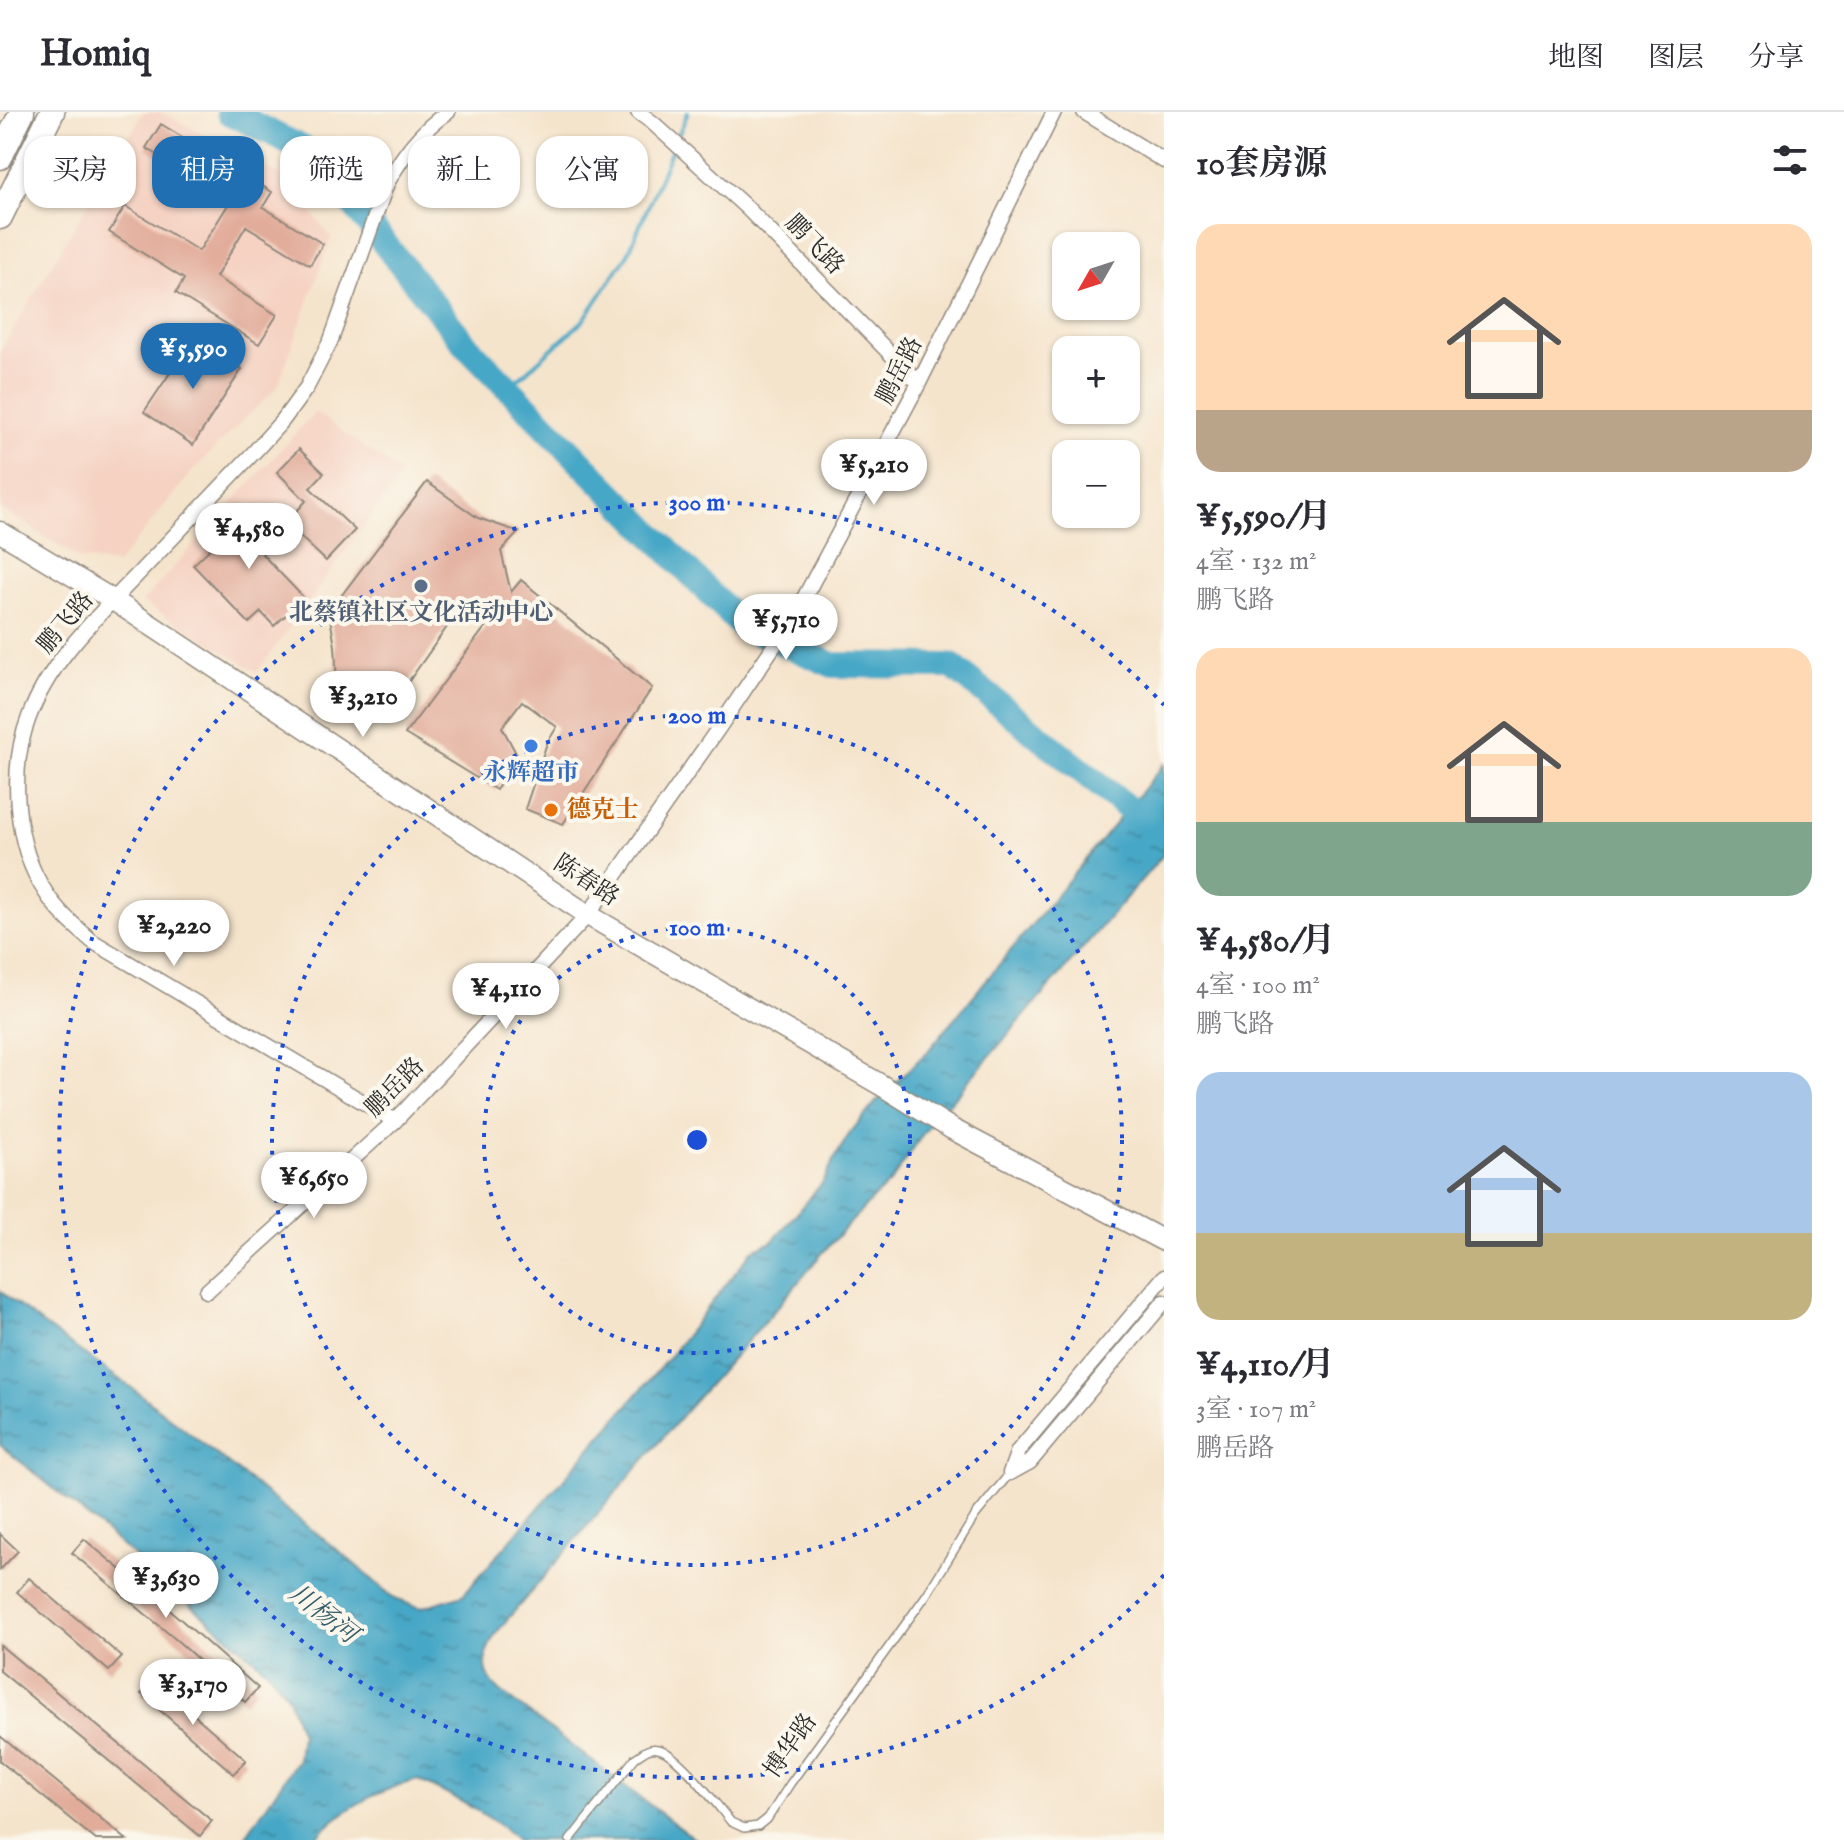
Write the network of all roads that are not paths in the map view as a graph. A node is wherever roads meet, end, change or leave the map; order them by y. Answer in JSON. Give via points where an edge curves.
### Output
{"nodes":[{"id":1,"x":22,"y":112,"type":"edge"},
{"id":2,"x":52,"y":112,"type":"edge"},
{"id":3,"x":448,"y":112,"type":"edge"},
{"id":4,"x":638,"y":112,"type":"edge"},
{"id":5,"x":1054,"y":112,"type":"edge"},
{"id":6,"x":1084,"y":112,"type":"edge"},
{"id":7,"x":0,"y":157,"type":"edge"},
{"id":8,"x":1164,"y":161,"type":"edge"},
{"id":9,"x":0,"y":217,"type":"edge"},
{"id":10,"x":919,"y":383,"type":"junction"},
{"id":11,"x":0,"y":532,"type":"edge"},
{"id":12,"x":113,"y":600,"type":"junction"},
{"id":13,"x":588,"y":915,"type":"junction"},
{"id":14,"x":395,"y":1121,"type":"junction"},
{"id":15,"x":1164,"y":1241,"type":"edge"},
{"id":16,"x":1164,"y":1277,"type":"edge"},
{"id":17,"x":207,"y":1291,"type":"dead end"},
{"id":18,"x":1164,"y":1302,"type":"edge"},
{"id":19,"x":1010,"y":1473,"type":"junction"},
{"id":20,"x":570,"y":1840,"type":"edge"}],
"edges":[{"from":1,"to":7,"type":"main road"},
{"from":2,"to":9,"type":"main road"},
{"from":3,"to":12,"type":"street","name":"鹏飞路","via":[[416,139],[387,183],[331,340],[307,387],[256,450]]},
{"from":4,"to":10,"type":"street","name":"鹏飞路","via":[[748,209]]},
{"from":5,"to":10,"type":"street","name":"鹏岳路"},
{"from":6,"to":8,"type":"street"},
{"from":10,"to":13,"type":"street","name":"鹏岳路","via":[[796,613]]},
{"from":11,"to":12,"type":"street","name":"陈春路"},
{"from":12,"to":13,"type":"street","name":"陈春路"},
{"from":12,"to":14,"type":"street","name":"鹏飞路","via":[[75,640],[48,680],[29,717],[18,761],[18,815],[44,891],[92,941]]},
{"from":13,"to":14,"type":"street","name":"鹏岳路"},
{"from":13,"to":15,"type":"street","name":"陈春路","via":[[952,1129]]},
{"from":14,"to":17,"type":"street","name":"鹏岳路"},
{"from":16,"to":19,"type":"street","name":"博华路","via":[[1018,1451]]},
{"from":18,"to":19,"type":"street","name":"博华路","via":[[1030,1462]]},
{"from":19,"to":20,"type":"lane","name":"博华路","via":[[768,1818],[744,1828],[731,1822],[674,1757],[647,1749]]}]}
